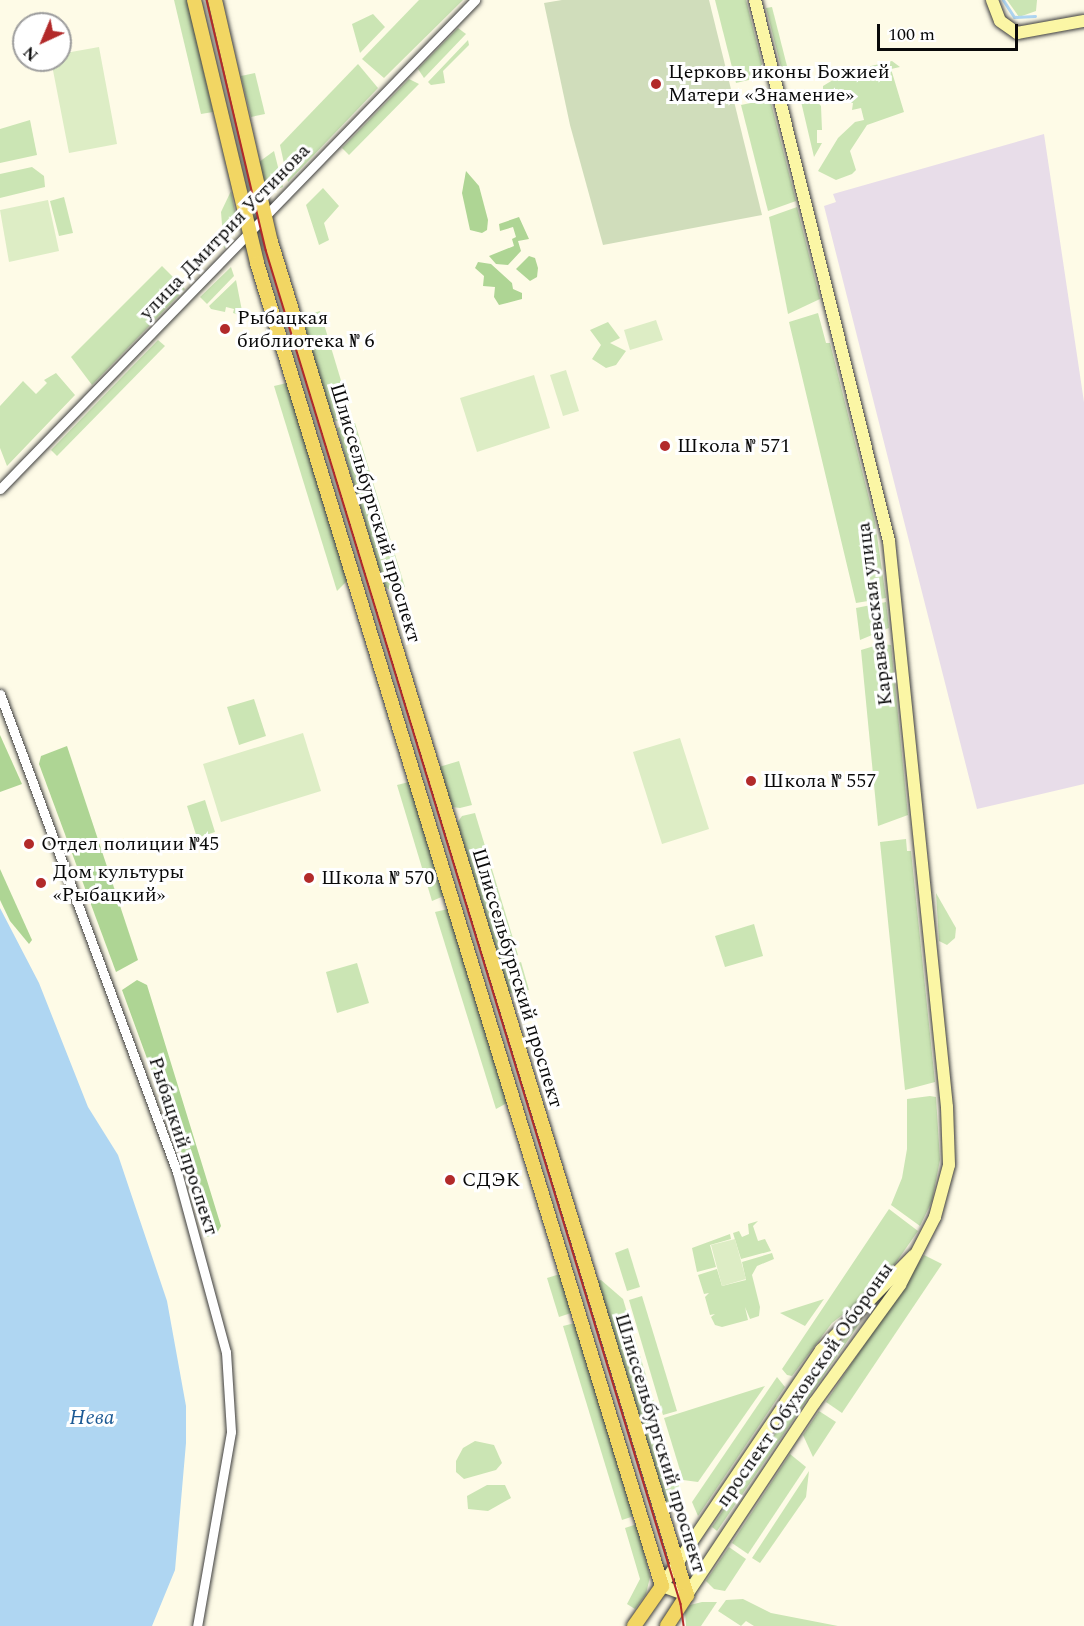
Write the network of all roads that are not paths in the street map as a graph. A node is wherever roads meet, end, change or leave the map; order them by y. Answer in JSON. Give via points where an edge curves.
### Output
{"nodes":[{"id":1,"x":194,"y":0,"type":"edge"},
{"id":2,"x":215,"y":0,"type":"edge"},
{"id":3,"x":475,"y":0,"type":"edge"},
{"id":4,"x":755,"y":0,"type":"edge"},
{"id":5,"x":992,"y":4,"type":"edge"},
{"id":6,"x":1084,"y":21,"type":"edge"},
{"id":7,"x":265,"y":217,"type":"junction"},
{"id":8,"x":249,"y":234,"type":"junction"},
{"id":9,"x":0,"y":489,"type":"edge"},
{"id":10,"x":0,"y":694,"type":"edge"},
{"id":11,"x":949,"y":1166,"type":"joint"},
{"id":12,"x":913,"y":1256,"type":"junction"},
{"id":13,"x":677,"y":1564,"type":"junction"},
{"id":14,"x":662,"y":1586,"type":"junction"},
{"id":15,"x":687,"y":1595,"type":"junction"},
{"id":16,"x":197,"y":1626,"type":"edge"},
{"id":17,"x":634,"y":1626,"type":"edge"},
{"id":18,"x":666,"y":1626,"type":"edge"}],
"edges":[{"from":1,"to":8,"type":"main road","name":"Шлиссельбургский проспект"},
{"from":2,"to":7,"type":"main road","name":"Шлиссельбургский проспект"},
{"from":3,"to":7,"type":"street","name":"улица Дмитрия Устинова"},
{"from":4,"to":11,"type":"street","name":"Караваевская улица","via":[[889,541],[948,1118]]},
{"from":5,"to":6,"type":"street","via":[[1000,21],[1017,33]]},
{"from":7,"to":8,"type":"street","name":"улица Дмитрия Устинова"},
{"from":7,"to":13,"type":"main road","name":"Шлиссельбургский проспект"},
{"from":8,"to":9,"type":"street","name":"улица Дмитрия Устинова"},
{"from":8,"to":14,"type":"main road","name":"Шлиссельбургский проспект"},
{"from":10,"to":16,"type":"street","name":"Рыбацкий проспект","via":[[177,1172],[226,1352],[231,1432]]},
{"from":11,"to":12,"type":"street","name":"проспект Обуховской Обороны","via":[[935,1217]]},
{"from":12,"to":13,"type":"street","name":"проспект Обуховской Обороны","via":[[820,1350]]},
{"from":12,"to":15,"type":"street","name":"проспект Обуховской Обороны","via":[[909,1271],[815,1402]]},
{"from":13,"to":14,"type":"street","name":"проспект Обуховской Обороны"},
{"from":13,"to":15,"type":"main road","name":"Шлиссельбургский проспект"},
{"from":14,"to":15,"type":"street","name":"Шлиссельбургский проспект"},
{"from":14,"to":17,"type":"main road","name":"проспект Обуховской Обороны"},
{"from":15,"to":18,"type":"main road","name":"проспект Обуховской Обороны"}]}
